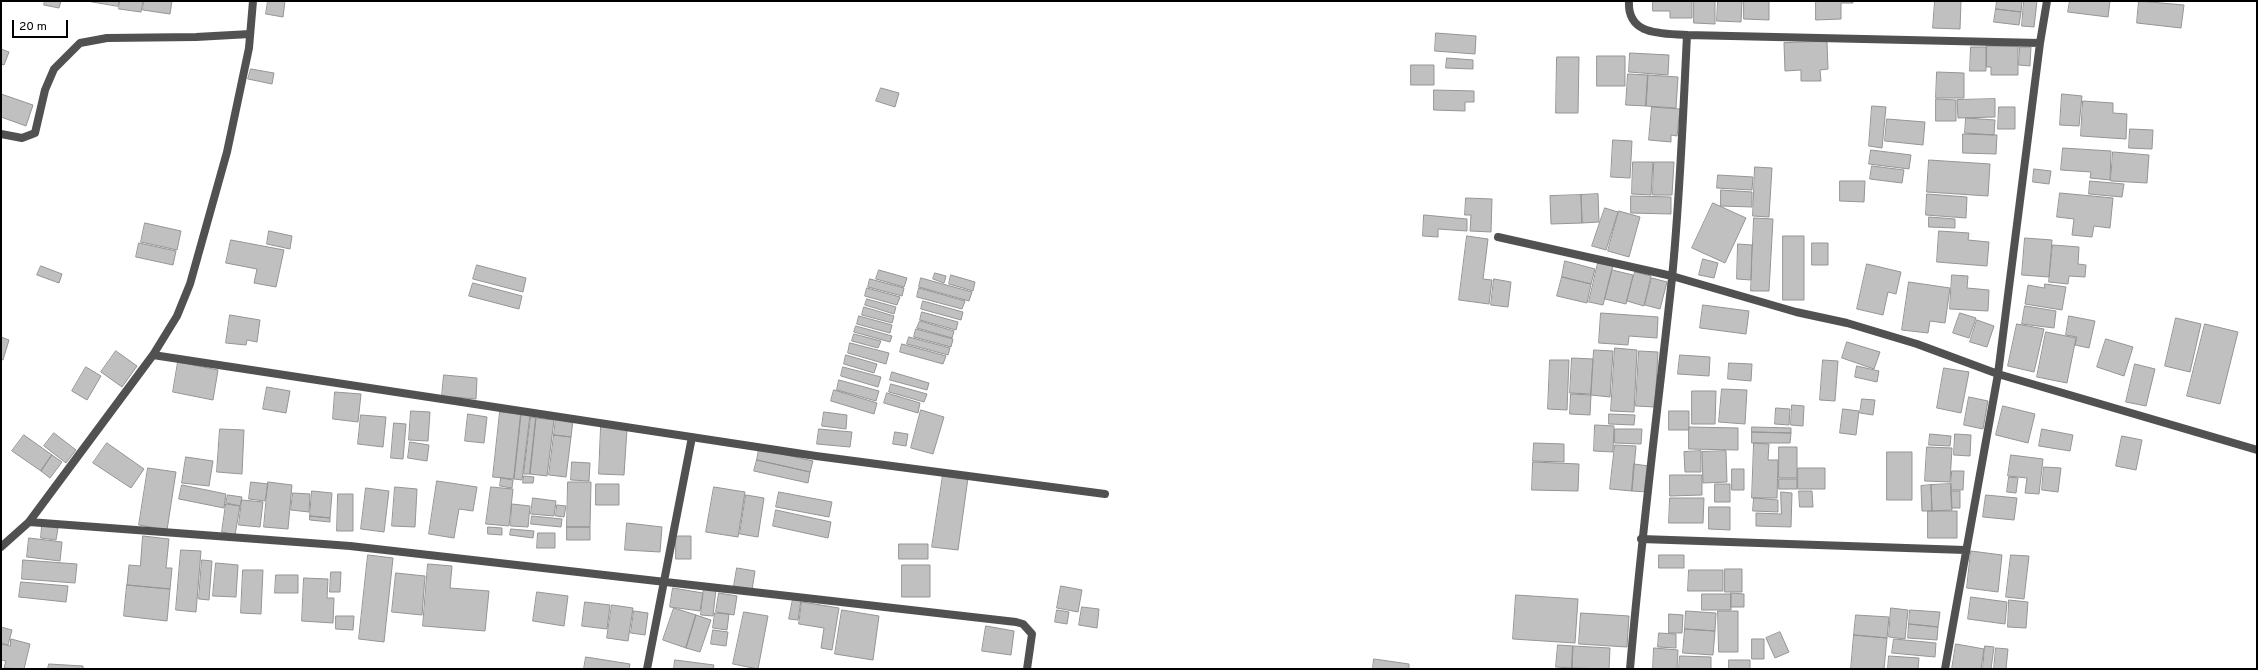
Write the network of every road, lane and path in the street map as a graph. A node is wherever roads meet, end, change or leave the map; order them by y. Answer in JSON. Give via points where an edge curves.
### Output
{"nodes":[{"id":1,"x":253,"y":1,"type":"edge"},
{"id":2,"x":1629,"y":1,"type":"edge"},
{"id":3,"x":2047,"y":1,"type":"edge"},
{"id":4,"x":250,"y":34,"type":"junction"},
{"id":5,"x":1687,"y":35,"type":"junction"},
{"id":6,"x":2040,"y":43,"type":"junction"},
{"id":7,"x":1,"y":134,"type":"edge"},
{"id":8,"x":1498,"y":237,"type":"dead end"},
{"id":9,"x":1672,"y":276,"type":"junction"},
{"id":10,"x":153,"y":355,"type":"junction"},
{"id":11,"x":1998,"y":374,"type":"junction"},
{"id":12,"x":692,"y":437,"type":"junction"},
{"id":13,"x":2257,"y":450,"type":"edge"},
{"id":14,"x":1105,"y":494,"type":"dead end"},
{"id":15,"x":29,"y":522,"type":"junction"},
{"id":16,"x":1641,"y":539,"type":"junction"},
{"id":17,"x":1,"y":547,"type":"edge"},
{"id":18,"x":1965,"y":550,"type":"junction"},
{"id":19,"x":665,"y":582,"type":"junction"},
{"id":20,"x":648,"y":669,"type":"edge"},
{"id":21,"x":1027,"y":669,"type":"edge"},
{"id":22,"x":1630,"y":669,"type":"edge"},
{"id":23,"x":1945,"y":669,"type":"edge"}],
"edges":[{"from":1,"to":4,"type":"street"},
{"from":2,"to":5,"type":"street","via":[[1635,23],[1648,32]]},
{"from":3,"to":6,"type":"street"},
{"from":4,"to":7,"type":"street","via":[[107,38],[80,43],[54,69],[45,90],[35,133],[22,138]]},
{"from":4,"to":10,"type":"street","via":[[227,152],[190,284],[177,316]]},
{"from":5,"to":6,"type":"street"},
{"from":5,"to":9,"type":"street"},
{"from":6,"to":11,"type":"street"},
{"from":8,"to":9,"type":"street"},
{"from":9,"to":11,"type":"street","via":[[1917,344]]},
{"from":9,"to":16,"type":"street"},
{"from":10,"to":12,"type":"street"},
{"from":10,"to":15,"type":"street"},
{"from":11,"to":13,"type":"street"},
{"from":11,"to":18,"type":"street"},
{"from":12,"to":14,"type":"street"},
{"from":12,"to":19,"type":"street"},
{"from":15,"to":17,"type":"street"},
{"from":15,"to":19,"type":"street","via":[[350,546]]},
{"from":16,"to":18,"type":"street"},
{"from":16,"to":22,"type":"street"},
{"from":18,"to":23,"type":"street"},
{"from":19,"to":20,"type":"street"},
{"from":19,"to":21,"type":"street","via":[[1023,624],[1032,634]]}]}
